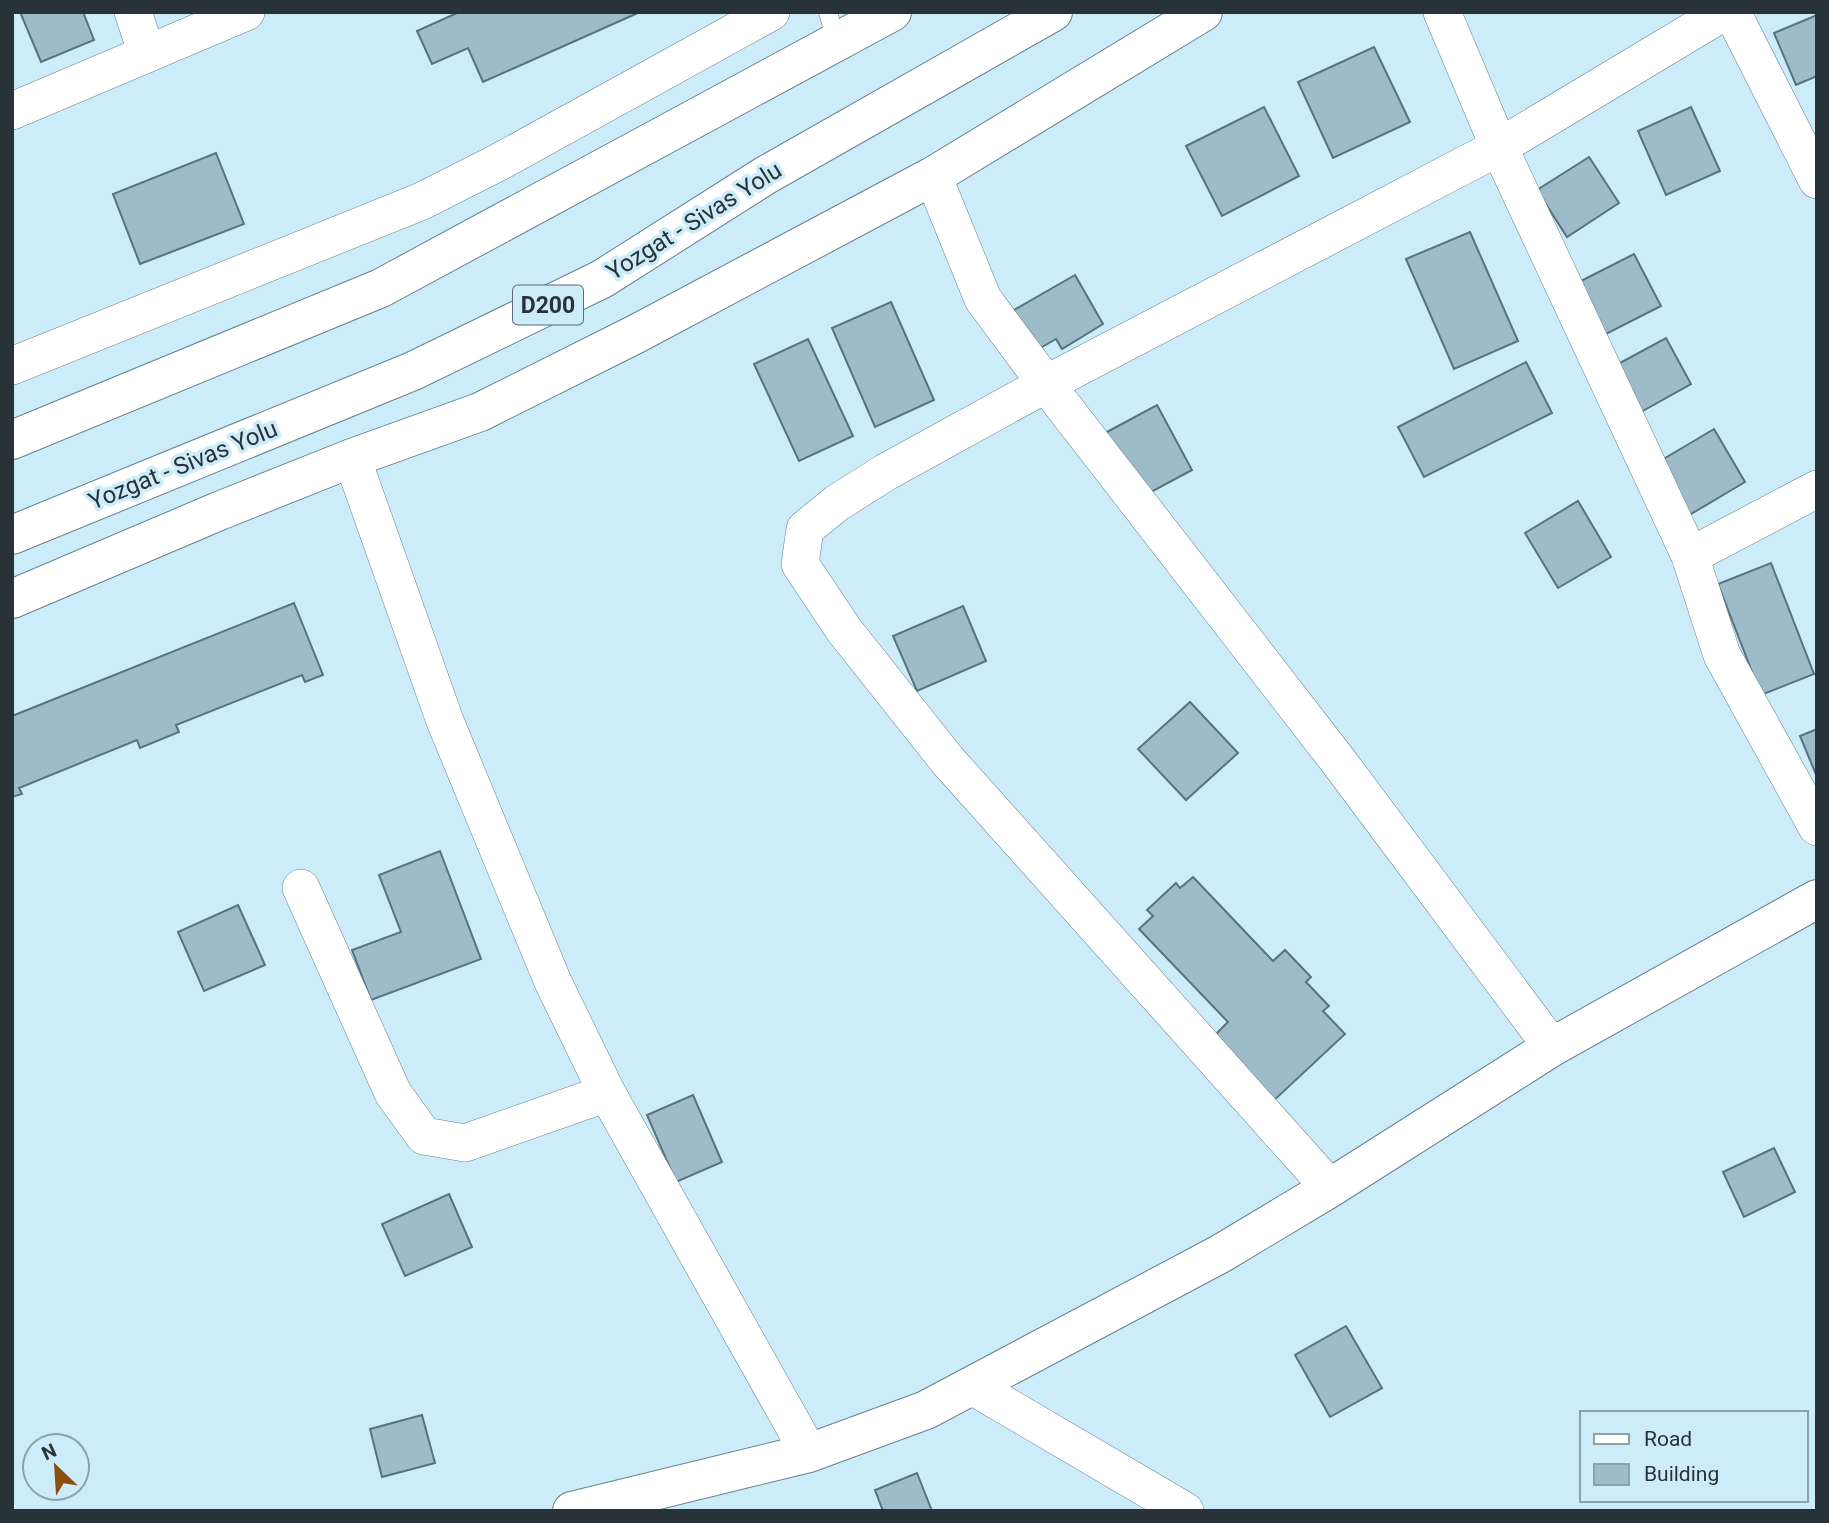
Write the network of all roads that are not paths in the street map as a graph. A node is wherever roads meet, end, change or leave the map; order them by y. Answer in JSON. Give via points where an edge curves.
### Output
{"nodes":[{"id":1,"x":133,"y":12,"type":"edge"},
{"id":2,"x":246,"y":12,"type":"edge"},
{"id":3,"x":771,"y":12,"type":"edge"},
{"id":4,"x":892,"y":12,"type":"edge"},
{"id":5,"x":1053,"y":12,"type":"edge"},
{"id":6,"x":1203,"y":12,"type":"edge"},
{"id":7,"x":1442,"y":12,"type":"edge"},
{"id":8,"x":1724,"y":12,"type":"edge"},
{"id":9,"x":1732,"y":12,"type":"edge"},
{"id":10,"x":832,"y":27,"type":"edge"},
{"id":11,"x":147,"y":54,"type":"junction"},
{"id":12,"x":12,"y":111,"type":"edge"},
{"id":13,"x":1499,"y":147,"type":"junction"},
{"id":14,"x":933,"y":176,"type":"junction"},
{"id":15,"x":1817,"y":180,"type":"edge"},
{"id":16,"x":12,"y":366,"type":"edge"},
{"id":17,"x":1046,"y":384,"type":"junction"},
{"id":18,"x":12,"y":440,"type":"edge"},
{"id":19,"x":352,"y":458,"type":"junction"},
{"id":20,"x":1817,"y":489,"type":"edge"},
{"id":21,"x":12,"y":534,"type":"edge"},
{"id":22,"x":1690,"y":556,"type":"junction"},
{"id":23,"x":12,"y":599,"type":"edge"},
{"id":24,"x":1817,"y":827,"type":"edge"},
{"id":25,"x":301,"y":888,"type":"dead end"},
{"id":26,"x":1817,"y":899,"type":"edge"},
{"id":27,"x":1552,"y":1047,"type":"junction"},
{"id":28,"x":607,"y":1093,"type":"junction"},
{"id":29,"x":1331,"y":1188,"type":"junction"},
{"id":30,"x":972,"y":1386,"type":"junction"},
{"id":31,"x":809,"y":1452,"type":"junction"},
{"id":32,"x":572,"y":1511,"type":"edge"},
{"id":33,"x":1185,"y":1511,"type":"edge"}],
"edges":[{"from":1,"to":11,"type":"street"},
{"from":2,"to":11,"type":"street"},
{"from":3,"to":16,"type":"street","via":[[422,201]]},
{"from":4,"to":10,"type":"main road"},
{"from":5,"to":21,"type":"main road","name":"Yozgat - Sivas Yolu","number":"D200","via":[[765,175],[602,279],[413,370]]},
{"from":6,"to":14,"type":"main road"},
{"from":7,"to":13,"type":"street"},
{"from":8,"to":13,"type":"street"},
{"from":9,"to":15,"type":"street"},
{"from":10,"to":18,"type":"main road","via":[[381,288]]},
{"from":11,"to":12,"type":"street"},
{"from":13,"to":17,"type":"street"},
{"from":13,"to":22,"type":"street"},
{"from":14,"to":17,"type":"street","via":[[983,299]]},
{"from":14,"to":19,"type":"main road","via":[[480,412]]},
{"from":17,"to":27,"type":"street","via":[[1339,762]]},
{"from":17,"to":29,"type":"street","via":[[837,503],[805,528],[800,564],[844,630],[947,761]]},
{"from":19,"to":23,"type":"main road"},
{"from":19,"to":28,"type":"street","via":[[444,721],[553,982]]},
{"from":20,"to":22,"type":"street"},
{"from":22,"to":24,"type":"street","via":[[1722,654]]},
{"from":25,"to":28,"type":"street","via":[[393,1093],[424,1136],[465,1143]]},
{"from":26,"to":27,"type":"main road"},
{"from":27,"to":29,"type":"main road"},
{"from":28,"to":31,"type":"street"},
{"from":29,"to":30,"type":"main road","via":[[1220,1254]]},
{"from":30,"to":31,"type":"main road","via":[[926,1410]]},
{"from":30,"to":33,"type":"street"},
{"from":31,"to":32,"type":"main road"}]}
